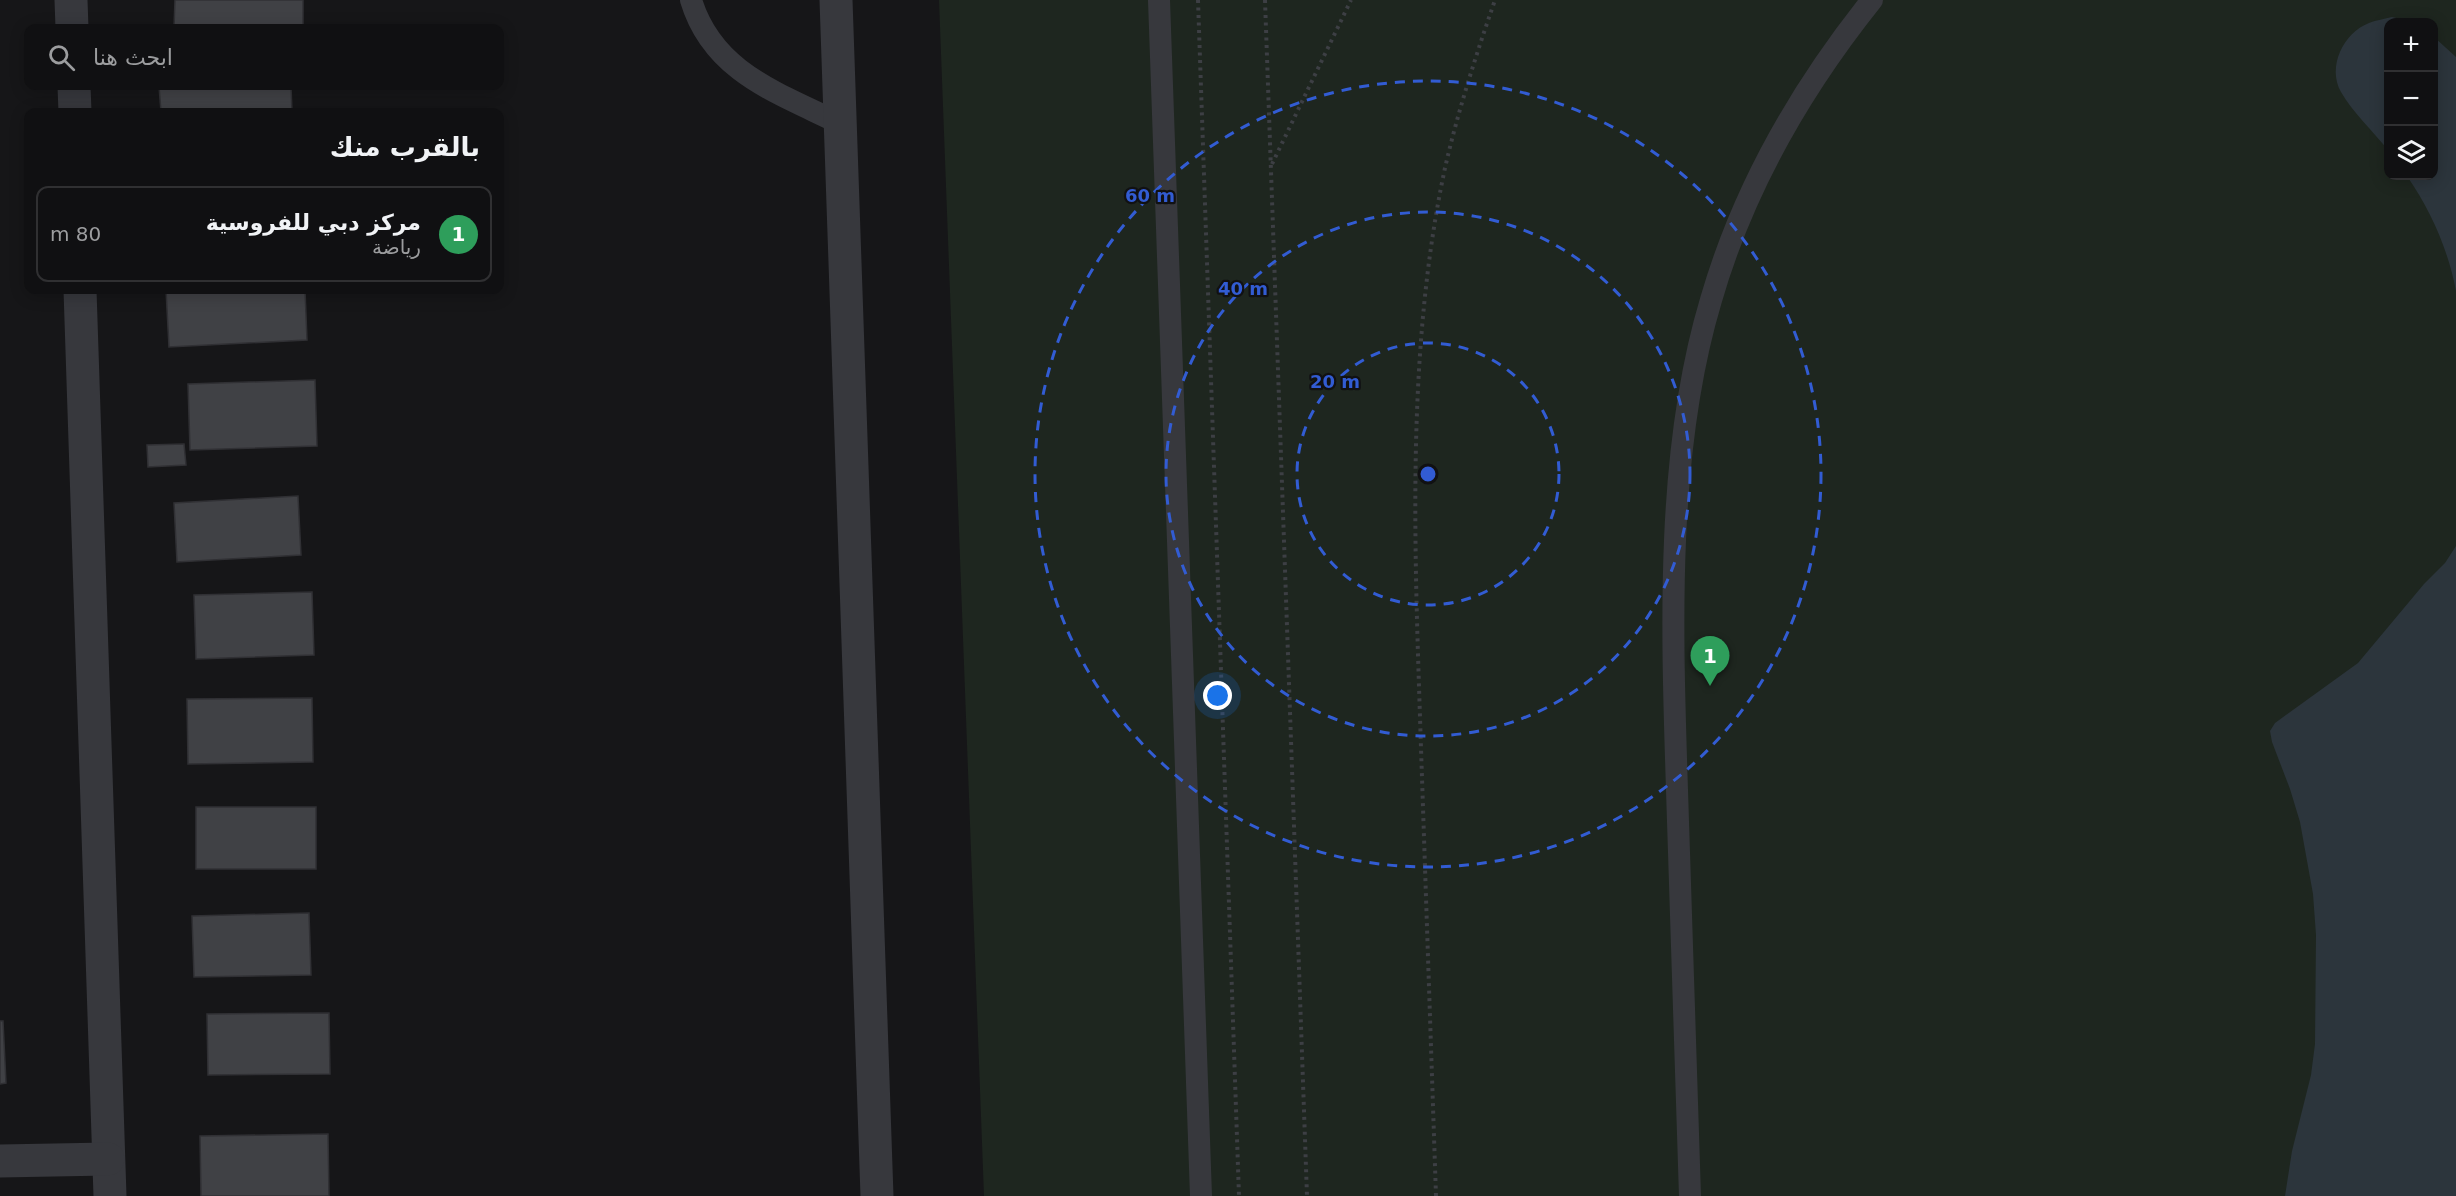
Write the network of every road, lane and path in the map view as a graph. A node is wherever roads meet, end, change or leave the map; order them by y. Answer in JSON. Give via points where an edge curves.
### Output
{"nodes":[{"id":1,"x":71,"y":0,"type":"edge"},
{"id":2,"x":691,"y":0,"type":"edge"},
{"id":3,"x":836,"y":0,"type":"edge"},
{"id":4,"x":1159,"y":0,"type":"edge"},
{"id":5,"x":1198,"y":0,"type":"edge"},
{"id":6,"x":1265,"y":0,"type":"edge"},
{"id":7,"x":1351,"y":0,"type":"edge"},
{"id":8,"x":1495,"y":0,"type":"edge"},
{"id":9,"x":1872,"y":0,"type":"edge"},
{"id":10,"x":72,"y":24,"type":"edge"},
{"id":11,"x":74,"y":90,"type":"edge"},
{"id":12,"x":75,"y":108,"type":"edge"},
{"id":13,"x":841,"y":124,"type":"junction"},
{"id":14,"x":1271,"y":166,"type":"junction"},
{"id":15,"x":80,"y":294,"type":"edge"},
{"id":16,"x":108,"y":1159,"type":"junction"},
{"id":17,"x":0,"y":1161,"type":"edge"},
{"id":18,"x":110,"y":1196,"type":"edge"},
{"id":19,"x":877,"y":1196,"type":"edge"},
{"id":20,"x":1201,"y":1196,"type":"edge"},
{"id":21,"x":1239,"y":1196,"type":"edge"},
{"id":22,"x":1307,"y":1196,"type":"edge"},
{"id":23,"x":1436,"y":1196,"type":"edge"},
{"id":24,"x":1690,"y":1196,"type":"edge"}],
"edges":[{"from":1,"to":10,"type":"street"},
{"from":2,"to":13,"type":"lane","via":[[711,44],[731,65],[755,82]]},
{"from":3,"to":13,"type":"street"},
{"from":4,"to":20,"type":"lane"},
{"from":5,"to":21,"type":"path"},
{"from":6,"to":14,"type":"path"},
{"from":7,"to":14,"type":"path"},
{"from":8,"to":23,"type":"path","via":[[1463,98],[1445,170],[1427,288],[1419,385],[1416,597]]},
{"from":9,"to":24,"type":"lane","via":[[1829,55],[1759,173],[1710,301],[1683,434],[1674,685]]},
{"from":11,"to":12,"type":"street"},
{"from":13,"to":19,"type":"street"},
{"from":14,"to":22,"type":"path"},
{"from":15,"to":16,"type":"street"},
{"from":16,"to":17,"type":"street"},
{"from":16,"to":18,"type":"street"}]}
